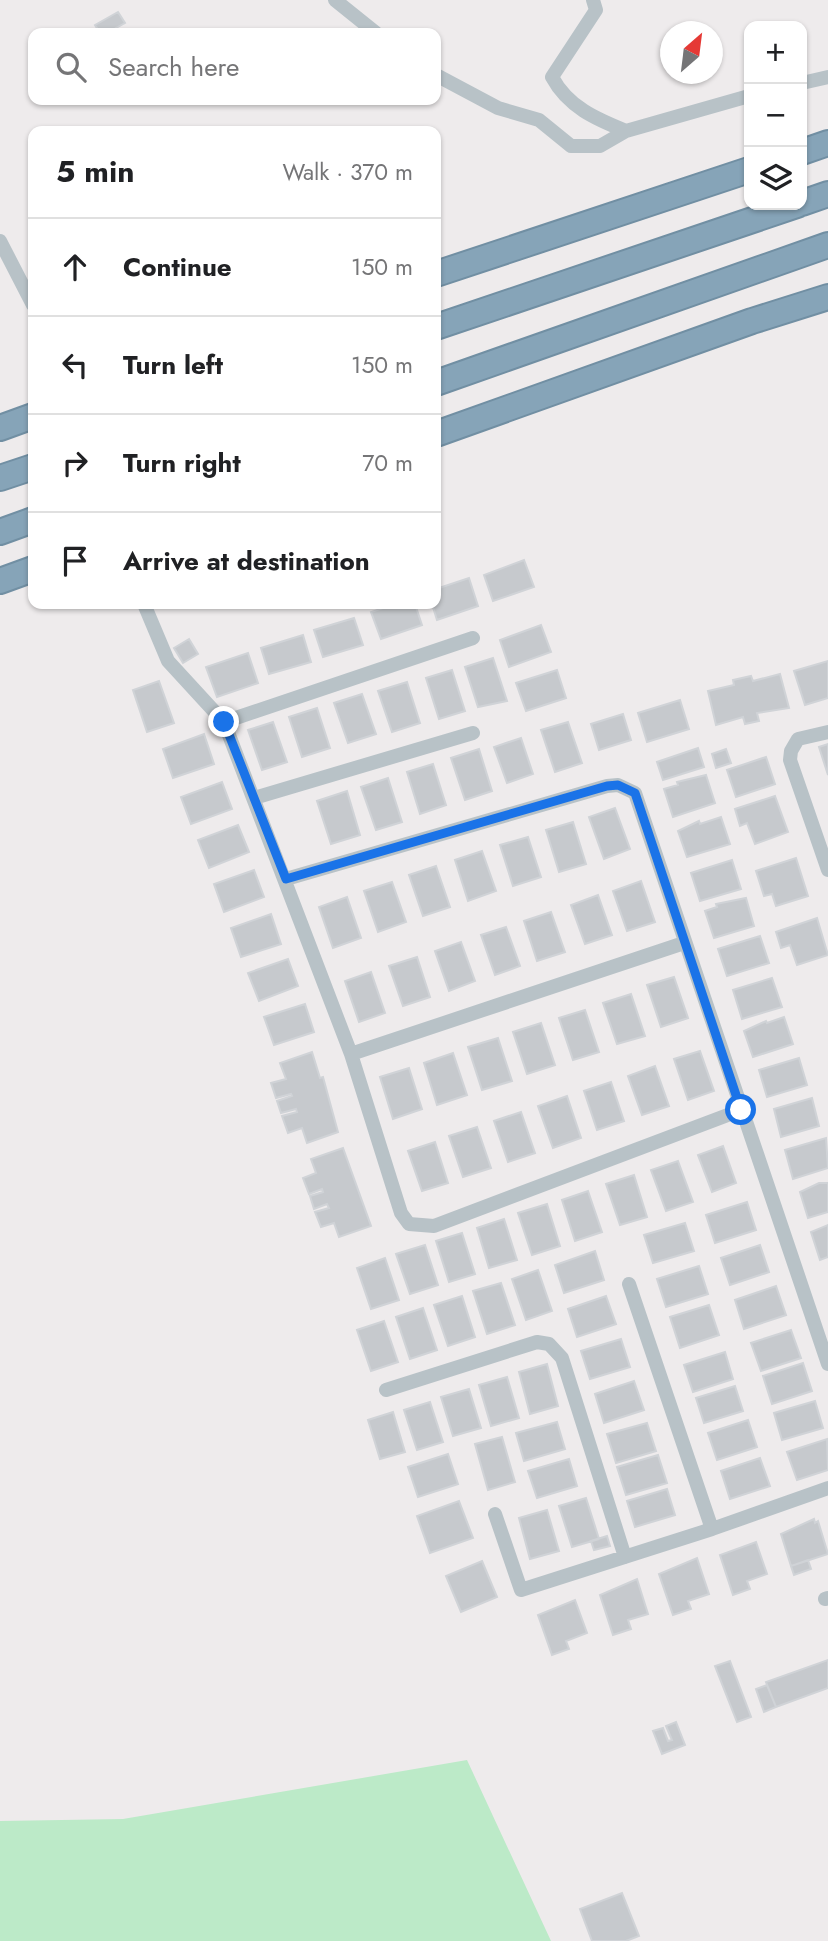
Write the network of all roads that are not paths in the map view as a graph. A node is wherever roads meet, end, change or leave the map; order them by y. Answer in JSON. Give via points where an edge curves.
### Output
{"nodes":[{"id":1,"x":335,"y":0,"type":"edge"},
{"id":2,"x":593,"y":0,"type":"edge"},
{"id":3,"x":370,"y":28,"type":"edge"},
{"id":4,"x":828,"y":76,"type":"edge"},
{"id":5,"x":441,"y":78,"type":"edge"},
{"id":6,"x":807,"y":82,"type":"edge"},
{"id":7,"x":744,"y":97,"type":"edge"},
{"id":8,"x":626,"y":131,"type":"junction"},
{"id":9,"x":828,"y":143,"type":"edge"},
{"id":10,"x":807,"y":150,"type":"edge"},
{"id":11,"x":744,"y":172,"type":"edge"},
{"id":12,"x":828,"y":194,"type":"edge"},
{"id":13,"x":807,"y":201,"type":"edge"},
{"id":14,"x":781,"y":210,"type":"edge"},
{"id":15,"x":0,"y":241,"type":"edge"},
{"id":16,"x":828,"y":246,"type":"edge"},
{"id":17,"x":441,"y":272,"type":"edge"},
{"id":18,"x":28,"y":295,"type":"edge"},
{"id":19,"x":828,"y":297,"type":"edge"},
{"id":20,"x":441,"y":325,"type":"edge"},
{"id":21,"x":441,"y":381,"type":"edge"},
{"id":22,"x":28,"y":418,"type":"edge"},
{"id":23,"x":0,"y":428,"type":"edge"},
{"id":24,"x":441,"y":432,"type":"edge"},
{"id":25,"x":28,"y":469,"type":"edge"},
{"id":26,"x":0,"y":478,"type":"edge"},
{"id":27,"x":28,"y":522,"type":"edge"},
{"id":28,"x":0,"y":532,"type":"edge"},
{"id":29,"x":28,"y":571,"type":"edge"},
{"id":30,"x":0,"y":581,"type":"edge"},
{"id":31,"x":146,"y":609,"type":"edge"},
{"id":32,"x":473,"y":638,"type":"dead end"},
{"id":33,"x":224,"y":722,"type":"junction"},
{"id":34,"x":828,"y":732,"type":"edge"},
{"id":35,"x":473,"y":733,"type":"dead end"},
{"id":36,"x":254,"y":798,"type":"junction"},
{"id":37,"x":828,"y":870,"type":"edge"},
{"id":38,"x":286,"y":879,"type":"junction"},
{"id":39,"x":684,"y":943,"type":"junction"},
{"id":40,"x":351,"y":1054,"type":"junction"},
{"id":41,"x":741,"y":1110,"type":"junction"},
{"id":42,"x":629,"y":1284,"type":"dead end"},
{"id":43,"x":828,"y":1364,"type":"edge"},
{"id":44,"x":386,"y":1390,"type":"dead end"},
{"id":45,"x":828,"y":1488,"type":"edge"},
{"id":46,"x":495,"y":1514,"type":"dead end"},
{"id":47,"x":712,"y":1529,"type":"junction"},
{"id":48,"x":625,"y":1557,"type":"junction"}],
"edges":[{"from":1,"to":3,"type":"street"},
{"from":2,"to":8,"type":"street","via":[[596,10],[552,78],[562,95],[596,119]]},
{"from":4,"to":6,"type":"street"},
{"from":5,"to":8,"type":"street","via":[[498,108],[539,120],[571,146],[600,146]]},
{"from":7,"to":8,"type":"street"},
{"from":9,"to":10,"type":"highway"},
{"from":11,"to":17,"type":"highway"},
{"from":12,"to":13,"type":"highway"},
{"from":14,"to":20,"type":"highway"},
{"from":15,"to":18,"type":"street"},
{"from":16,"to":21,"type":"highway"},
{"from":19,"to":24,"type":"highway"},
{"from":22,"to":23,"type":"highway"},
{"from":25,"to":26,"type":"highway"},
{"from":27,"to":28,"type":"highway"},
{"from":29,"to":30,"type":"highway"},
{"from":31,"to":33,"type":"street","via":[[168,661]]},
{"from":32,"to":33,"type":"street"},
{"from":33,"to":36,"type":"street"},
{"from":34,"to":37,"type":"street","via":[[798,739],[790,760]]},
{"from":35,"to":36,"type":"street"},
{"from":36,"to":38,"type":"street"},
{"from":38,"to":39,"type":"street","via":[[618,785],[635,793]]},
{"from":38,"to":40,"type":"street"},
{"from":39,"to":40,"type":"street"},
{"from":39,"to":41,"type":"street"},
{"from":40,"to":41,"type":"street","via":[[401,1213],[409,1224],[421,1227],[434,1226]]},
{"from":41,"to":43,"type":"street"},
{"from":42,"to":47,"type":"street"},
{"from":44,"to":48,"type":"street","via":[[537,1342],[556,1349]]},
{"from":45,"to":47,"type":"street"},
{"from":46,"to":48,"type":"street","via":[[521,1590]]},
{"from":47,"to":48,"type":"street"}]}
